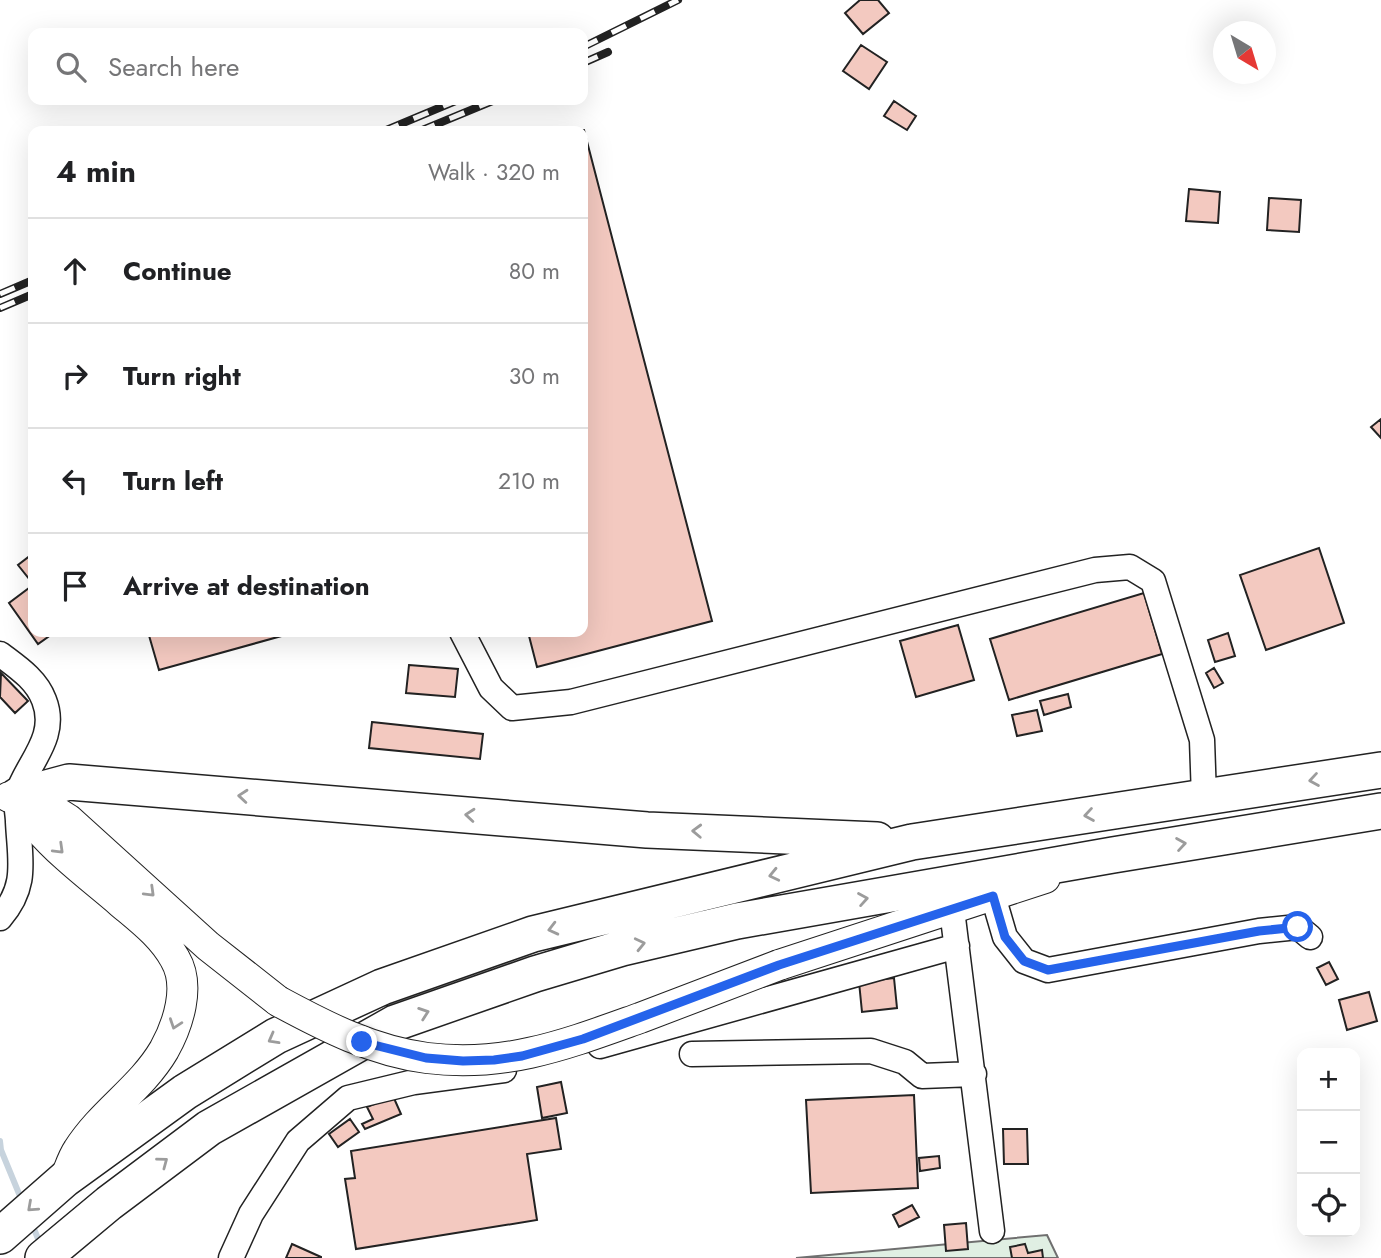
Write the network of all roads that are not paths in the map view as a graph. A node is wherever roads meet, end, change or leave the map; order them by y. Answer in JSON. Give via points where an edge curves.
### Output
{"nodes":[{"id":1,"x":465,"y":637,"type":"edge"},
{"id":2,"x":0,"y":654,"type":"edge"},
{"id":3,"x":1381,"y":770,"type":"edge"},
{"id":4,"x":8,"y":797,"type":"edge"},
{"id":5,"x":1203,"y":797,"type":"junction"},
{"id":6,"x":1381,"y":811,"type":"edge"},
{"id":7,"x":912,"y":842,"type":"junction"},
{"id":8,"x":1113,"y":855,"type":"junction"},
{"id":9,"x":993,"y":896,"type":"junction"},
{"id":10,"x":952,"y":910,"type":"junction"},
{"id":11,"x":0,"y":918,"type":"edge"},
{"id":12,"x":1310,"y":937,"type":"dead end"},
{"id":13,"x":957,"y":946,"type":"junction"},
{"id":14,"x":692,"y":1054,"type":"dead end"},
{"id":15,"x":974,"y":1074,"type":"junction"},
{"id":16,"x":65,"y":1179,"type":"junction"},
{"id":17,"x":992,"y":1231,"type":"dead end"},
{"id":18,"x":0,"y":1236,"type":"edge"},
{"id":19,"x":43,"y":1258,"type":"edge"},
{"id":20,"x":231,"y":1258,"type":"edge"}],
"edges":[{"from":1,"to":5,"type":"street","via":[[491,688],[512,708],[571,702],[1095,570],[1130,567],[1153,581],[1202,740]]},
{"from":2,"to":4,"type":"street","via":[[30,677],[44,700],[47,722],[41,748]]},
{"from":3,"to":5,"type":"highway","one_way":true},
{"from":7,"to":4,"type":"highway","one_way":true,"via":[[647,830],[69,782]]},
{"from":4,"to":10,"type":"main road","one_way":true,"bridge":true,"via":[[47,806],[69,820],[208,946],[278,1001],[362,1042],[426,1058],[494,1060],[583,1039],[779,965]]},
{"from":4,"to":11,"type":"street","via":[[20,886]]},
{"from":4,"to":16,"type":"main road","one_way":true,"via":[[64,854],[158,935],[180,973],[180,1010],[167,1045],[148,1074],[76,1152]]},
{"from":5,"to":7,"type":"highway","one_way":true},
{"from":8,"to":6,"type":"highway","one_way":true},
{"from":7,"to":16,"type":"highway","one_way":true,"via":[[533,934],[382,987],[276,1036],[185,1092]]},
{"from":8,"to":9,"type":"main road"},
{"from":19,"to":8,"type":"highway","one_way":true,"via":[[209,1128],[395,1023],[622,948],[737,921]]},
{"from":9,"to":10,"type":"main road"},
{"from":9,"to":12,"type":"street","via":[[1005,937],[1024,961],[1048,970],[1259,931],[1298,927]]},
{"from":10,"to":13,"type":"street"},
{"from":13,"to":15,"type":"street"},
{"from":13,"to":20,"type":"street","via":[[497,1072],[414,1082],[348,1098],[298,1142],[251,1214]]},
{"from":14,"to":15,"type":"street","via":[[871,1051],[905,1062],[922,1076]]},
{"from":15,"to":17,"type":"street"},
{"from":16,"to":18,"type":"highway","one_way":true}]}
